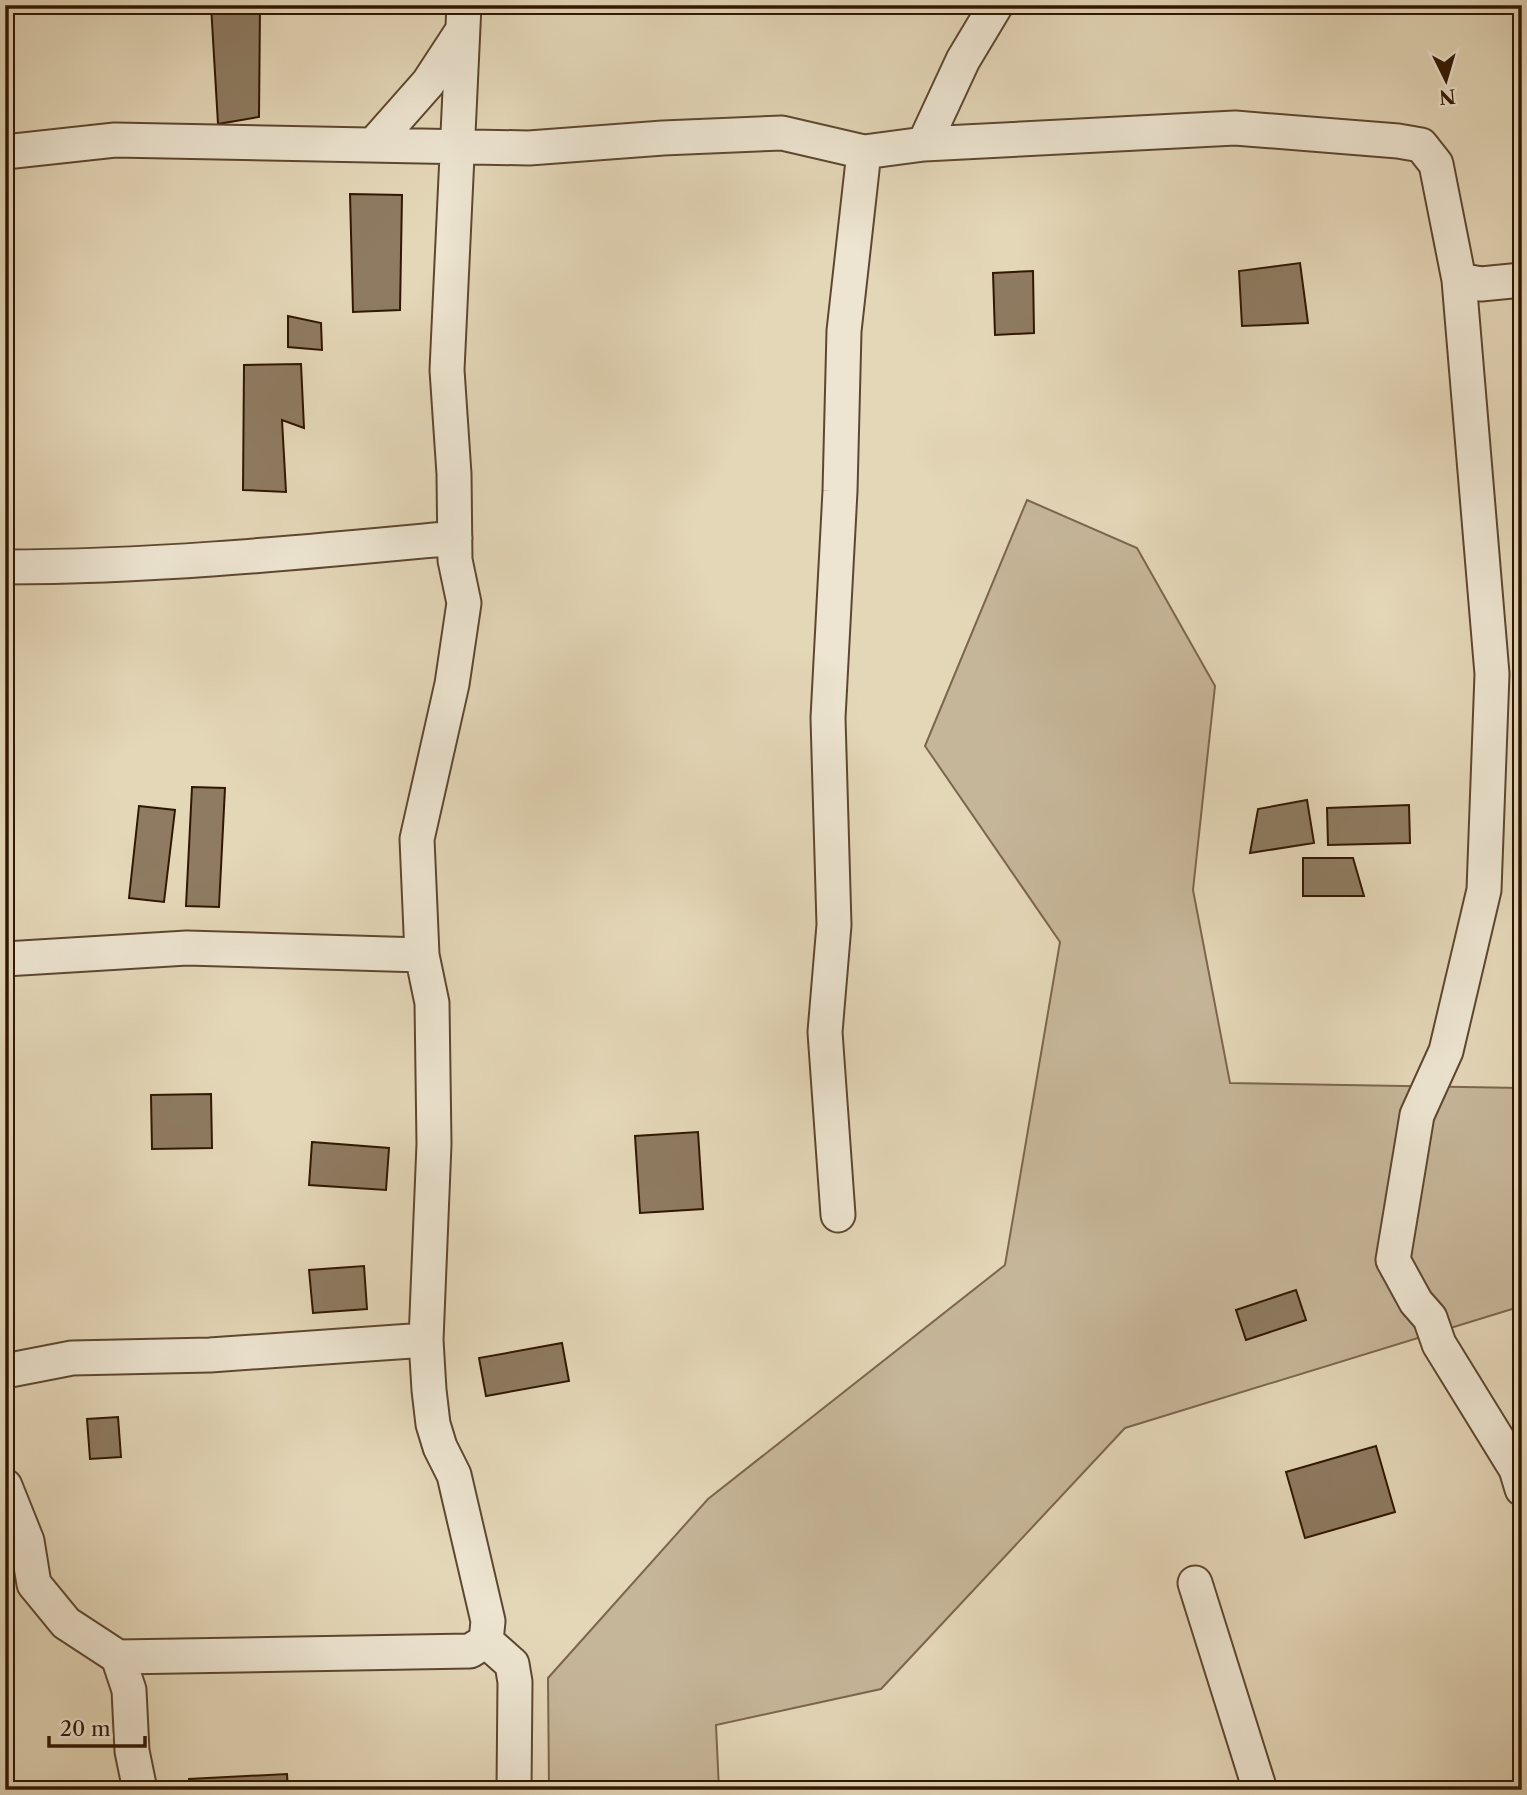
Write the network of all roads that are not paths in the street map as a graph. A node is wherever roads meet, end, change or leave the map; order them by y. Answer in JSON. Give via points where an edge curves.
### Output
{"nodes":[{"id":1,"x":996,"y":5,"type":"edge"},
{"id":2,"x":464,"y":17,"type":"edge"},
{"id":3,"x":375,"y":143,"type":"junction"},
{"id":4,"x":924,"y":144,"type":"junction"},
{"id":5,"x":458,"y":146,"type":"junction"},
{"id":6,"x":5,"y":152,"type":"edge"},
{"id":7,"x":864,"y":152,"type":"junction"},
{"id":8,"x":1459,"y":280,"type":"junction"},
{"id":9,"x":1522,"y":280,"type":"edge"},
{"id":10,"x":455,"y":538,"type":"junction"},
{"id":11,"x":5,"y":566,"type":"edge"},
{"id":12,"x":1507,"y":673,"type":"edge"},
{"id":13,"x":422,"y":955,"type":"junction"},
{"id":14,"x":5,"y":959,"type":"edge"},
{"id":15,"x":838,"y":1216,"type":"dead end"},
{"id":16,"x":426,"y":1340,"type":"junction"},
{"id":17,"x":5,"y":1371,"type":"edge"},
{"id":18,"x":5,"y":1486,"type":"edge"},
{"id":19,"x":1522,"y":1489,"type":"edge"},
{"id":20,"x":1195,"y":1583,"type":"dead end"},
{"id":21,"x":486,"y":1641,"type":"junction"},
{"id":22,"x":118,"y":1657,"type":"junction"},
{"id":23,"x":139,"y":1790,"type":"edge"},
{"id":24,"x":514,"y":1790,"type":"edge"},
{"id":25,"x":1260,"y":1790,"type":"edge"}],
"edges":[{"from":1,"to":4,"type":"street","via":[[963,60]]},
{"from":2,"to":3,"type":"street","via":[[428,83]]},
{"from":2,"to":5,"type":"street"},
{"from":3,"to":5,"type":"street"},
{"from":3,"to":6,"type":"street","via":[[115,140]]},
{"from":4,"to":7,"type":"street"},
{"from":4,"to":8,"type":"street","via":[[1235,128],[1421,145],[1436,164]]},
{"from":5,"to":7,"type":"street","via":[[529,148],[782,133]]},
{"from":5,"to":10,"type":"street","via":[[447,370]]},
{"from":7,"to":15,"type":"street","via":[[844,331],[828,718],[834,925],[825,1032]]},
{"from":8,"to":9,"type":"street","via":[[1481,284]]},
{"from":8,"to":12,"type":"street"},
{"from":10,"to":11,"type":"street","via":[[197,561]]},
{"from":10,"to":13,"type":"street","via":[[464,603],[452,684],[417,839]]},
{"from":12,"to":19,"type":"street","via":[[1484,890],[1446,1051],[1416,1115],[1393,1260],[1516,1469]]},
{"from":13,"to":14,"type":"street","via":[[187,948]]},
{"from":13,"to":16,"type":"street","via":[[432,1003],[434,1144]]},
{"from":16,"to":17,"type":"street","via":[[210,1355],[72,1358]]},
{"from":16,"to":21,"type":"street","via":[[433,1424],[461,1503],[488,1621]]},
{"from":18,"to":22,"type":"street","via":[[27,1541],[34,1584],[66,1623]]},
{"from":20,"to":25,"type":"street"},
{"from":21,"to":22,"type":"street","via":[[470,1651]]},
{"from":21,"to":24,"type":"street","via":[[512,1664]]},
{"from":22,"to":23,"type":"street","via":[[129,1690]]}]}
